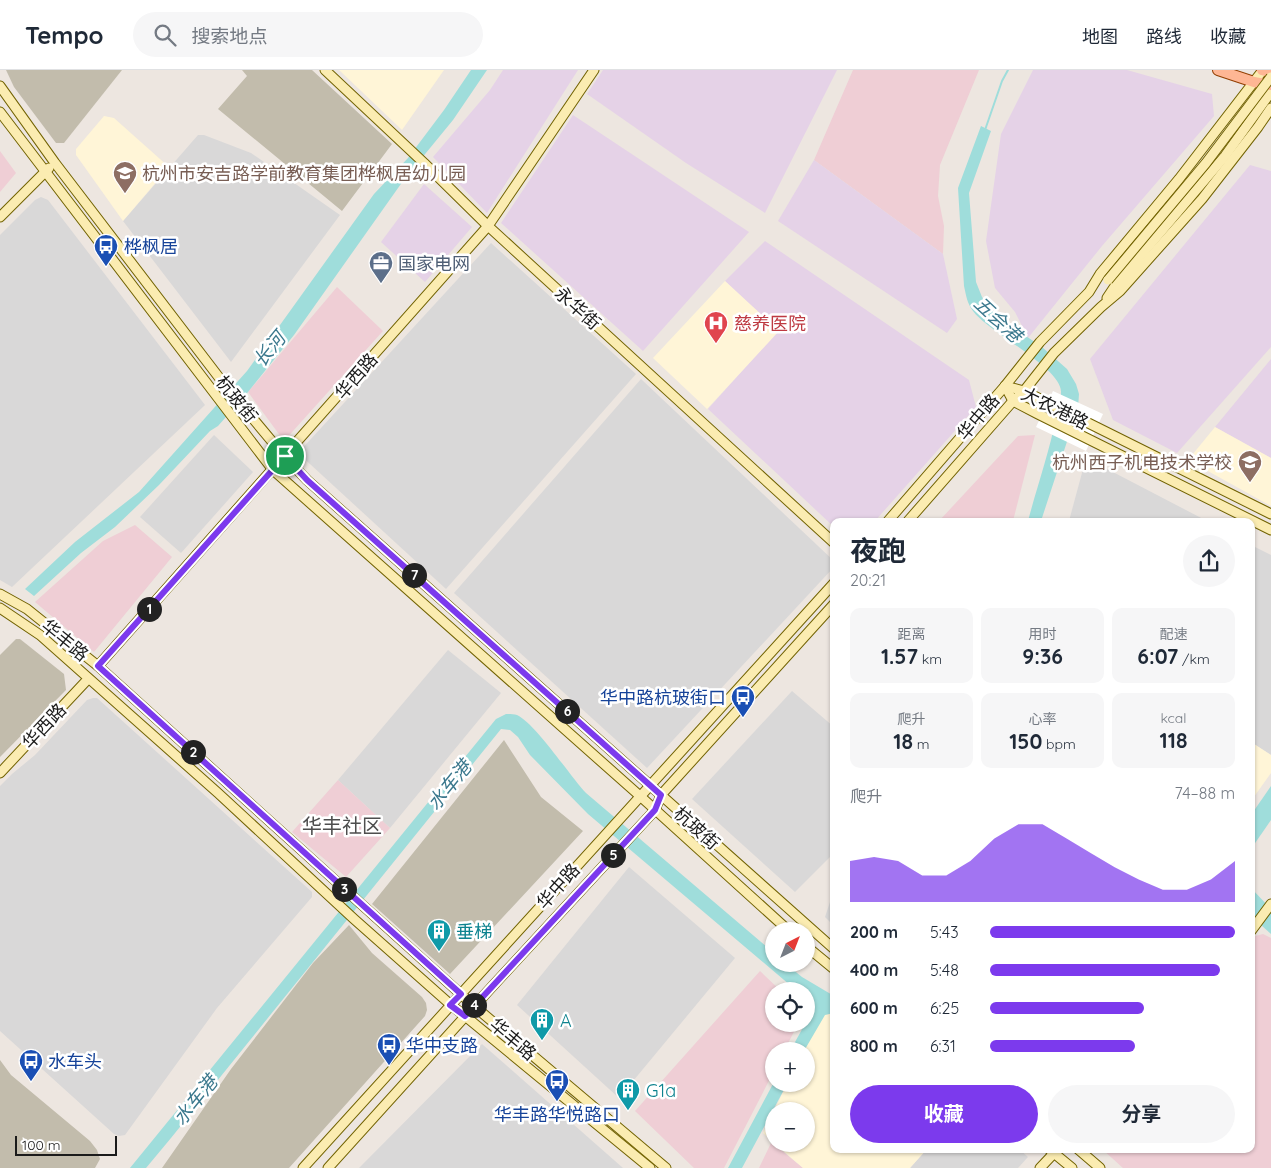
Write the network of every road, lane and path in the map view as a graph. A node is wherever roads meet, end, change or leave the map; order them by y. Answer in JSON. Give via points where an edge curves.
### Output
{"nodes":[{"id":1,"x":325,"y":70,"type":"edge"},
{"id":2,"x":594,"y":70,"type":"edge"},
{"id":3,"x":1218,"y":70,"type":"edge"},
{"id":4,"x":1262,"y":70,"type":"edge"},
{"id":5,"x":1271,"y":72,"type":"edge"},
{"id":6,"x":1271,"y":78,"type":"edge"},
{"id":7,"x":1254,"y":82,"type":"junction"},
{"id":8,"x":1271,"y":85,"type":"edge"},
{"id":9,"x":0,"y":86,"type":"edge"},
{"id":10,"x":1271,"y":92,"type":"edge"},
{"id":11,"x":1271,"y":108,"type":"edge"},
{"id":12,"x":0,"y":112,"type":"edge"},
{"id":13,"x":55,"y":162,"type":"junction"},
{"id":14,"x":46,"y":171,"type":"junction"},
{"id":15,"x":0,"y":217,"type":"edge"},
{"id":16,"x":488,"y":226,"type":"junction"},
{"id":17,"x":1112,"y":283,"type":"junction"},
{"id":18,"x":1089,"y":292,"type":"junction"},
{"id":19,"x":1101,"y":307,"type":"junction"},
{"id":20,"x":1005,"y":386,"type":"junction"},
{"id":21,"x":1024,"y":391,"type":"junction"},
{"id":22,"x":1013,"y":401,"type":"junction"},
{"id":23,"x":285,"y":456,"type":"junction"},
{"id":24,"x":273,"y":470,"type":"junction"},
{"id":25,"x":1271,"y":514,"type":"edge"},
{"id":26,"x":891,"y":518,"type":"edge"},
{"id":27,"x":911,"y":518,"type":"edge"},
{"id":28,"x":1247,"y":518,"type":"edge"},
{"id":29,"x":1255,"y":522,"type":"edge"},
{"id":30,"x":1271,"y":530,"type":"edge"},
{"id":31,"x":830,"y":539,"type":"edge"},
{"id":32,"x":830,"y":587,"type":"edge"},
{"id":33,"x":0,"y":594,"type":"edge"},
{"id":34,"x":0,"y":608,"type":"edge"},
{"id":35,"x":830,"y":608,"type":"edge"},
{"id":36,"x":98,"y":666,"type":"junction"},
{"id":37,"x":88,"y":679,"type":"junction"},
{"id":38,"x":0,"y":773,"type":"edge"},
{"id":39,"x":650,"y":785,"type":"junction"},
{"id":40,"x":661,"y":795,"type":"junction"},
{"id":41,"x":640,"y":796,"type":"junction"},
{"id":42,"x":655,"y":810,"type":"junction"},
{"id":43,"x":1270,"y":906,"type":"edge"},
{"id":44,"x":779,"y":922,"type":"edge"},
{"id":45,"x":1255,"y":926,"type":"edge"},
{"id":46,"x":830,"y":946,"type":"edge"},
{"id":47,"x":815,"y":953,"type":"edge"},
{"id":48,"x":830,"y":966,"type":"edge"},
{"id":49,"x":461,"y":994,"type":"junction"},
{"id":50,"x":450,"y":1005,"type":"junction"},
{"id":51,"x":474,"y":1006,"type":"junction"},
{"id":52,"x":465,"y":1016,"type":"junction"},
{"id":53,"x":1052,"y":1153,"type":"edge"},
{"id":54,"x":1057,"y":1153,"type":"edge"},
{"id":55,"x":1083,"y":1153,"type":"edge"},
{"id":56,"x":303,"y":1168,"type":"edge"},
{"id":57,"x":328,"y":1168,"type":"edge"},
{"id":58,"x":650,"y":1168,"type":"edge"},
{"id":59,"x":666,"y":1168,"type":"edge"},
{"id":60,"x":1040,"y":1168,"type":"edge"},
{"id":61,"x":1072,"y":1168,"type":"edge"},
{"id":62,"x":1100,"y":1168,"type":"edge"}],
"edges":[{"from":1,"to":16,"type":"main road","name":"永华街"},
{"from":2,"to":16,"type":"main road","name":"华西路"},
{"from":3,"to":7,"type":"main road"},
{"from":4,"to":5,"type":"main road"},
{"from":4,"to":7,"type":"main road","name":"华中路"},
{"from":6,"to":17,"type":"main road","name":"华中路","bridge":true},
{"from":7,"to":8,"type":"main road"},
{"from":7,"to":18,"type":"main road","name":"华中路"},
{"from":9,"to":13,"type":"main road","name":"杭玻街"},
{"from":10,"to":17,"type":"main road","name":"华中路","via":[[1225,156]]},
{"from":11,"to":19,"type":"main road","name":"华中路","via":[[1202,199],[1120,291]]},
{"from":12,"to":14,"type":"main road","name":"杭玻街"},
{"from":13,"to":14,"type":"main road"},
{"from":13,"to":23,"type":"main road","name":"杭玻街","via":[[224,384]]},
{"from":14,"to":15,"type":"main road"},
{"from":14,"to":24,"type":"main road","name":"杭玻街"},
{"from":16,"to":23,"type":"main road","name":"华西路"},
{"from":16,"to":31,"type":"main road","name":"永华街"},
{"from":17,"to":18,"type":"main road","name":"华中路"},
{"from":17,"to":19,"type":"main road","name":"华中路"},
{"from":18,"to":20,"type":"main road","name":"华中路","via":[[1040,342]]},
{"from":19,"to":21,"type":"main road","name":"华中路","via":[[1054,353]]},
{"from":20,"to":21,"type":"main road","name":"大农港路"},
{"from":20,"to":22,"type":"main road","name":"大农港路"},
{"from":20,"to":26,"type":"main road","name":"华中路"},
{"from":21,"to":22,"type":"main road","name":"华中路"},
{"from":21,"to":25,"type":"main road","name":"大农港路"},
{"from":22,"to":27,"type":"main road","name":"华中路"},
{"from":22,"to":28,"type":"main road","name":"大农港路"},
{"from":23,"to":24,"type":"main road","name":"华西路"},
{"from":23,"to":39,"type":"main road","name":"杭玻街","via":[[307,480]]},
{"from":24,"to":36,"type":"main road","name":"华西路"},
{"from":24,"to":41,"type":"main road","name":"杭玻街"},
{"from":29,"to":30,"type":"main road","name":"大农港路"},
{"from":32,"to":39,"type":"main road","name":"华中路"},
{"from":33,"to":36,"type":"main road","name":"华丰路","via":[[27,609]]},
{"from":34,"to":37,"type":"main road","name":"华丰路","via":[[40,635]]},
{"from":35,"to":40,"type":"main road","name":"华中路"},
{"from":36,"to":49,"type":"main road","name":"华丰路"},
{"from":37,"to":38,"type":"main road","name":"华西路"},
{"from":37,"to":50,"type":"main road","name":"华丰路"},
{"from":39,"to":40,"type":"main road","name":"杭玻街"},
{"from":39,"to":41,"type":"main road","name":"华中路"},
{"from":40,"to":42,"type":"main road","name":"华中路"},
{"from":40,"to":46,"type":"main road","name":"杭玻街"},
{"from":41,"to":42,"type":"main road","name":"杭玻街"},
{"from":41,"to":49,"type":"main road","name":"华中路"},
{"from":42,"to":44,"type":"main road","name":"杭玻街"},
{"from":42,"to":51,"type":"main road","name":"华中路"},
{"from":43,"to":45,"type":"main road"},
{"from":47,"to":48,"type":"main road"},
{"from":49,"to":50,"type":"main road","name":"华中路"},
{"from":49,"to":51,"type":"main road","name":"华丰路"},
{"from":50,"to":52,"type":"main road","name":"华丰路"},
{"from":50,"to":56,"type":"main road","name":"华中路"},
{"from":51,"to":52,"type":"main road","name":"华中路"},
{"from":51,"to":59,"type":"main road","name":"华丰路"},
{"from":52,"to":57,"type":"main road","name":"华中路"},
{"from":52,"to":58,"type":"main road","name":"华丰路"},
{"from":53,"to":60,"type":"main road"},
{"from":54,"to":61,"type":"main road"},
{"from":55,"to":62,"type":"main road"}]}
